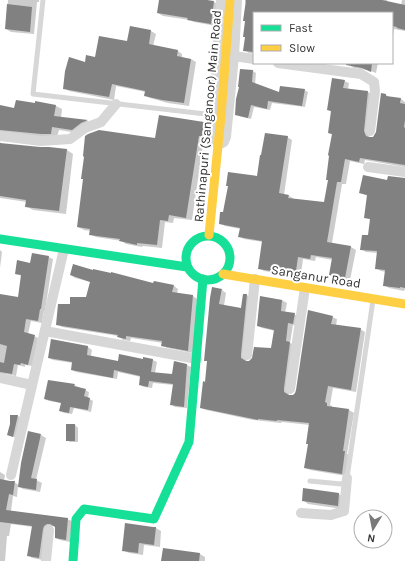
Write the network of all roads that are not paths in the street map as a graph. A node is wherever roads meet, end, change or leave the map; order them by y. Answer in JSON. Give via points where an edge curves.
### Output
{"nodes":[{"id":1,"x":43,"y":0,"type":"edge"},
{"id":2,"x":221,"y":0,"type":"edge"},
{"id":3,"x":230,"y":0,"type":"edge"},
{"id":4,"x":238,"y":0,"type":"edge"},
{"id":5,"x":234,"y":56,"type":"junction"},
{"id":6,"x":253,"y":59,"type":"edge"},
{"id":7,"x":286,"y":64,"type":"edge"},
{"id":8,"x":116,"y":104,"type":"junction"},
{"id":9,"x":214,"y":115,"type":"junction"},
{"id":10,"x":370,"y":131,"type":"dead end"},
{"id":11,"x":0,"y":136,"type":"edge"},
{"id":12,"x":219,"y":140,"type":"junction"},
{"id":13,"x":368,"y":167,"type":"dead end"},
{"id":14,"x":405,"y":172,"type":"edge"},
{"id":15,"x":209,"y":235,"type":"junction"},
{"id":16,"x":0,"y":239,"type":"edge"},
{"id":17,"x":190,"y":244,"type":"junction"},
{"id":18,"x":64,"y":249,"type":"junction"},
{"id":19,"x":230,"y":253,"type":"junction"},
{"id":20,"x":162,"y":263,"type":"junction"},
{"id":21,"x":187,"y":267,"type":"junction"},
{"id":22,"x":223,"y":274,"type":"junction"},
{"id":23,"x":203,"y":279,"type":"junction"},
{"id":24,"x":251,"y":279,"type":"junction"},
{"id":25,"x":305,"y":288,"type":"junction"},
{"id":26,"x":373,"y":298,"type":"junction"},
{"id":27,"x":405,"y":304,"type":"edge"},
{"id":28,"x":45,"y":331,"type":"junction"},
{"id":29,"x":247,"y":355,"type":"dead end"},
{"id":30,"x":197,"y":360,"type":"junction"},
{"id":31,"x":0,"y":378,"type":"edge"},
{"id":32,"x":32,"y":385,"type":"junction"},
{"id":33,"x":290,"y":389,"type":"dead end"},
{"id":34,"x":11,"y":475,"type":"dead end"},
{"id":35,"x":347,"y":478,"type":"junction"},
{"id":36,"x":310,"y":480,"type":"dead end"},
{"id":37,"x":302,"y":513,"type":"dead end"},
{"id":38,"x":49,"y":530,"type":"dead end"},
{"id":39,"x":46,"y":561,"type":"edge"},
{"id":40,"x":73,"y":561,"type":"edge"}],
"edges":[{"from":1,"to":8,"type":"lane","via":[[33,94]]},
{"from":2,"to":9,"type":"street"},
{"from":3,"to":12,"type":"street","name":"Rathinapuri (Sanganoor) Main Road"},
{"from":4,"to":5,"type":"street"},
{"from":5,"to":6,"type":"street"},
{"from":5,"to":12,"type":"street","via":[[226,137],[224,142]]},
{"from":7,"to":10,"type":"street","via":[[361,74],[374,82]]},
{"from":8,"to":9,"type":"lane"},
{"from":8,"to":11,"type":"street","via":[[101,122],[85,128],[70,139],[41,141]]},
{"from":9,"to":12,"type":"street","via":[[212,135],[214,140]]},
{"from":12,"to":15,"type":"street","name":"Rathinapuri (Sanganoor) Main Road"},
{"from":13,"to":14,"type":"street"},
{"from":15,"to":17,"type":"street","via":[[201,236]]},
{"from":15,"to":19,"type":"street","via":[[222,241]]},
{"from":16,"to":18,"type":"street"},
{"from":17,"to":20,"type":"street"},
{"from":17,"to":21,"type":"street","via":[[186,251]]},
{"from":18,"to":20,"type":"street"},
{"from":18,"to":28,"type":"street"},
{"from":19,"to":22,"type":"street","via":[[230,261]]},
{"from":19,"to":24,"type":"street"},
{"from":20,"to":21,"type":"street"},
{"from":21,"to":23,"type":"street"},
{"from":22,"to":23,"type":"street","via":[[210,280]]},
{"from":22,"to":24,"type":"street","name":"Sanganur Road"},
{"from":23,"to":30,"type":"street"},
{"from":24,"to":25,"type":"street","name":"Sanganur Road"},
{"from":24,"to":29,"type":"street"},
{"from":25,"to":26,"type":"street","name":"Sanganur Road"},
{"from":25,"to":33,"type":"street"},
{"from":26,"to":27,"type":"street","name":"Sanganur Road"},
{"from":26,"to":35,"type":"lane"},
{"from":28,"to":30,"type":"street"},
{"from":28,"to":32,"type":"street"},
{"from":30,"to":40,"type":"street","via":[[189,442],[154,519],[84,510],[76,519]]},
{"from":31,"to":32,"type":"street"},
{"from":32,"to":34,"type":"street"},
{"from":35,"to":36,"type":"lane","via":[[341,484]]},
{"from":35,"to":37,"type":"street","via":[[344,511],[331,515]]},
{"from":38,"to":39,"type":"street"}]}
